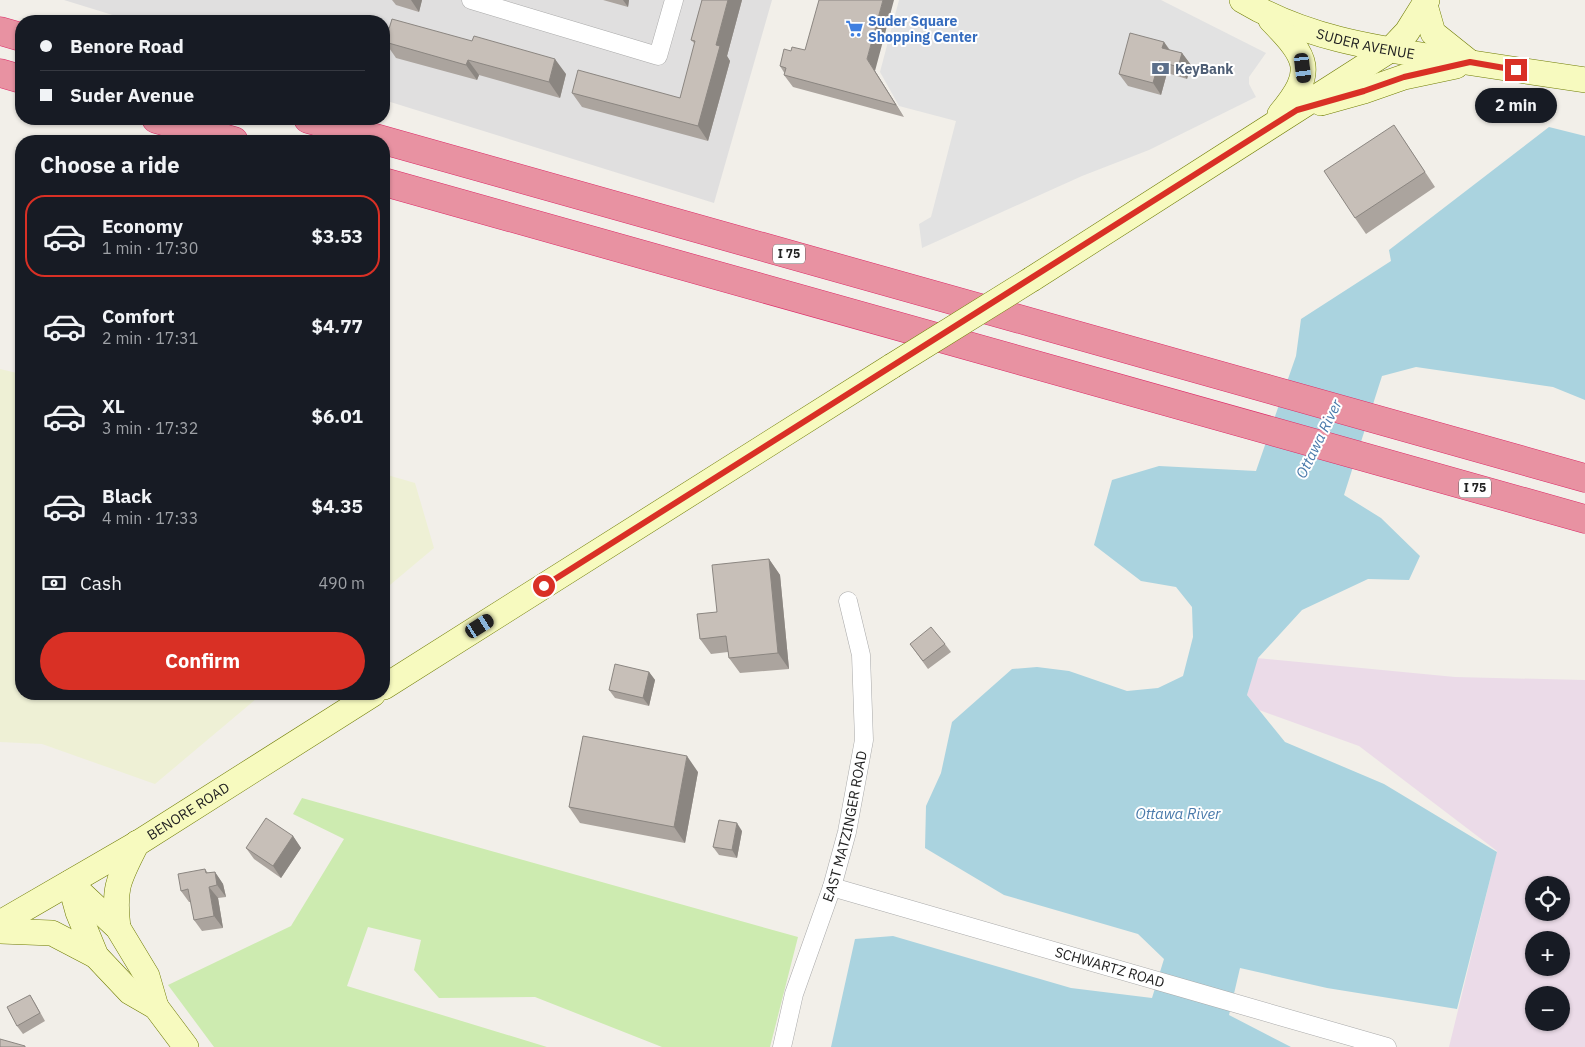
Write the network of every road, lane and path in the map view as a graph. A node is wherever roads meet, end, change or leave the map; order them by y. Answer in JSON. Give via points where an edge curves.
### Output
{"nodes":[{"id":1,"x":471,"y":0,"type":"edge"},
{"id":2,"x":674,"y":0,"type":"edge"},
{"id":3,"x":1242,"y":0,"type":"edge"},
{"id":4,"x":1426,"y":3,"type":"edge"},
{"id":5,"x":1264,"y":13,"type":"junction"},
{"id":6,"x":0,"y":31,"type":"edge"},
{"id":7,"x":15,"y":35,"type":"edge"},
{"id":8,"x":1390,"y":50,"type":"junction"},
{"id":9,"x":1470,"y":62,"type":"junction"},
{"id":10,"x":0,"y":73,"type":"edge"},
{"id":11,"x":15,"y":77,"type":"edge"},
{"id":12,"x":1585,"y":80,"type":"edge"},
{"id":13,"x":1297,"y":110,"type":"junction"},
{"id":14,"x":177,"y":125,"type":"edge"},
{"id":15,"x":329,"y":125,"type":"edge"},
{"id":16,"x":1270,"y":126,"type":"junction"},
{"id":17,"x":213,"y":135,"type":"edge"},
{"id":18,"x":365,"y":135,"type":"edge"},
{"id":19,"x":390,"y":142,"type":"edge"},
{"id":20,"x":390,"y":184,"type":"edge"},
{"id":21,"x":1585,"y":478,"type":"edge"},
{"id":22,"x":1585,"y":519,"type":"edge"},
{"id":23,"x":848,"y":601,"type":"dead end"},
{"id":24,"x":390,"y":683,"type":"edge"},
{"id":25,"x":364,"y":700,"type":"edge"},
{"id":26,"x":138,"y":843,"type":"junction"},
{"id":27,"x":70,"y":883,"type":"junction"},
{"id":28,"x":832,"y":887,"type":"junction"},
{"id":29,"x":0,"y":923,"type":"edge"},
{"id":30,"x":118,"y":928,"type":"junction"},
{"id":31,"x":0,"y":931,"type":"edge"},
{"id":32,"x":96,"y":956,"type":"junction"},
{"id":33,"x":156,"y":1007,"type":"junction"},
{"id":34,"x":186,"y":1047,"type":"edge"},
{"id":35,"x":782,"y":1047,"type":"edge"},
{"id":36,"x":1387,"y":1047,"type":"edge"}],
"edges":[{"from":1,"to":2,"type":"street","via":[[658,56]]},
{"from":3,"to":5,"type":"main road","name":"SUDER AVENUE"},
{"from":4,"to":8,"type":"main road","via":[[1407,32]]},
{"from":4,"to":9,"type":"main road","via":[[1433,33]]},
{"from":5,"to":8,"type":"main road","name":"SUDER AVENUE","via":[[1343,42]]},
{"from":5,"to":16,"type":"main road","via":[[1293,43],[1302,58],[1304,79],[1296,95]]},
{"from":6,"to":7,"type":"highway"},
{"from":8,"to":9,"type":"main road","name":"SUDER AVENUE"},
{"from":8,"to":13,"type":"main road"},
{"from":9,"to":12,"type":"main road","name":"SUDER AVENUE"},
{"from":9,"to":13,"type":"main road","via":[[1404,77]]},
{"from":10,"to":11,"type":"highway"},
{"from":13,"to":16,"type":"main road"},
{"from":14,"to":17,"type":"highway"},
{"from":15,"to":18,"type":"highway","number":"I 75"},
{"from":16,"to":24,"type":"main road","bridge":true},
{"from":19,"to":21,"type":"highway","number":"I 75"},
{"from":20,"to":22,"type":"highway","number":"I 75"},
{"from":23,"to":28,"type":"street","name":"EAST MATZINGER ROAD","via":[[860,655],[864,740],[847,832]]},
{"from":25,"to":26,"type":"main road","name":"BENORE ROAD"},
{"from":26,"to":27,"type":"main road","name":"BENORE ROAD"},
{"from":26,"to":30,"type":"main road","via":[[118,881],[115,903]]},
{"from":27,"to":29,"type":"main road","name":"BENORE ROAD"},
{"from":27,"to":30,"type":"main road"},
{"from":27,"to":32,"type":"main road"},
{"from":28,"to":35,"type":"street","name":"EAST MATZINGER ROAD","via":[[794,994]]},
{"from":28,"to":36,"type":"street","name":"SCHWARTZ ROAD"},
{"from":30,"to":33,"type":"main road","via":[[147,976]]},
{"from":31,"to":32,"type":"main road","via":[[52,933]]},
{"from":32,"to":33,"type":"main road","via":[[130,992]]},
{"from":33,"to":34,"type":"main road"}]}
